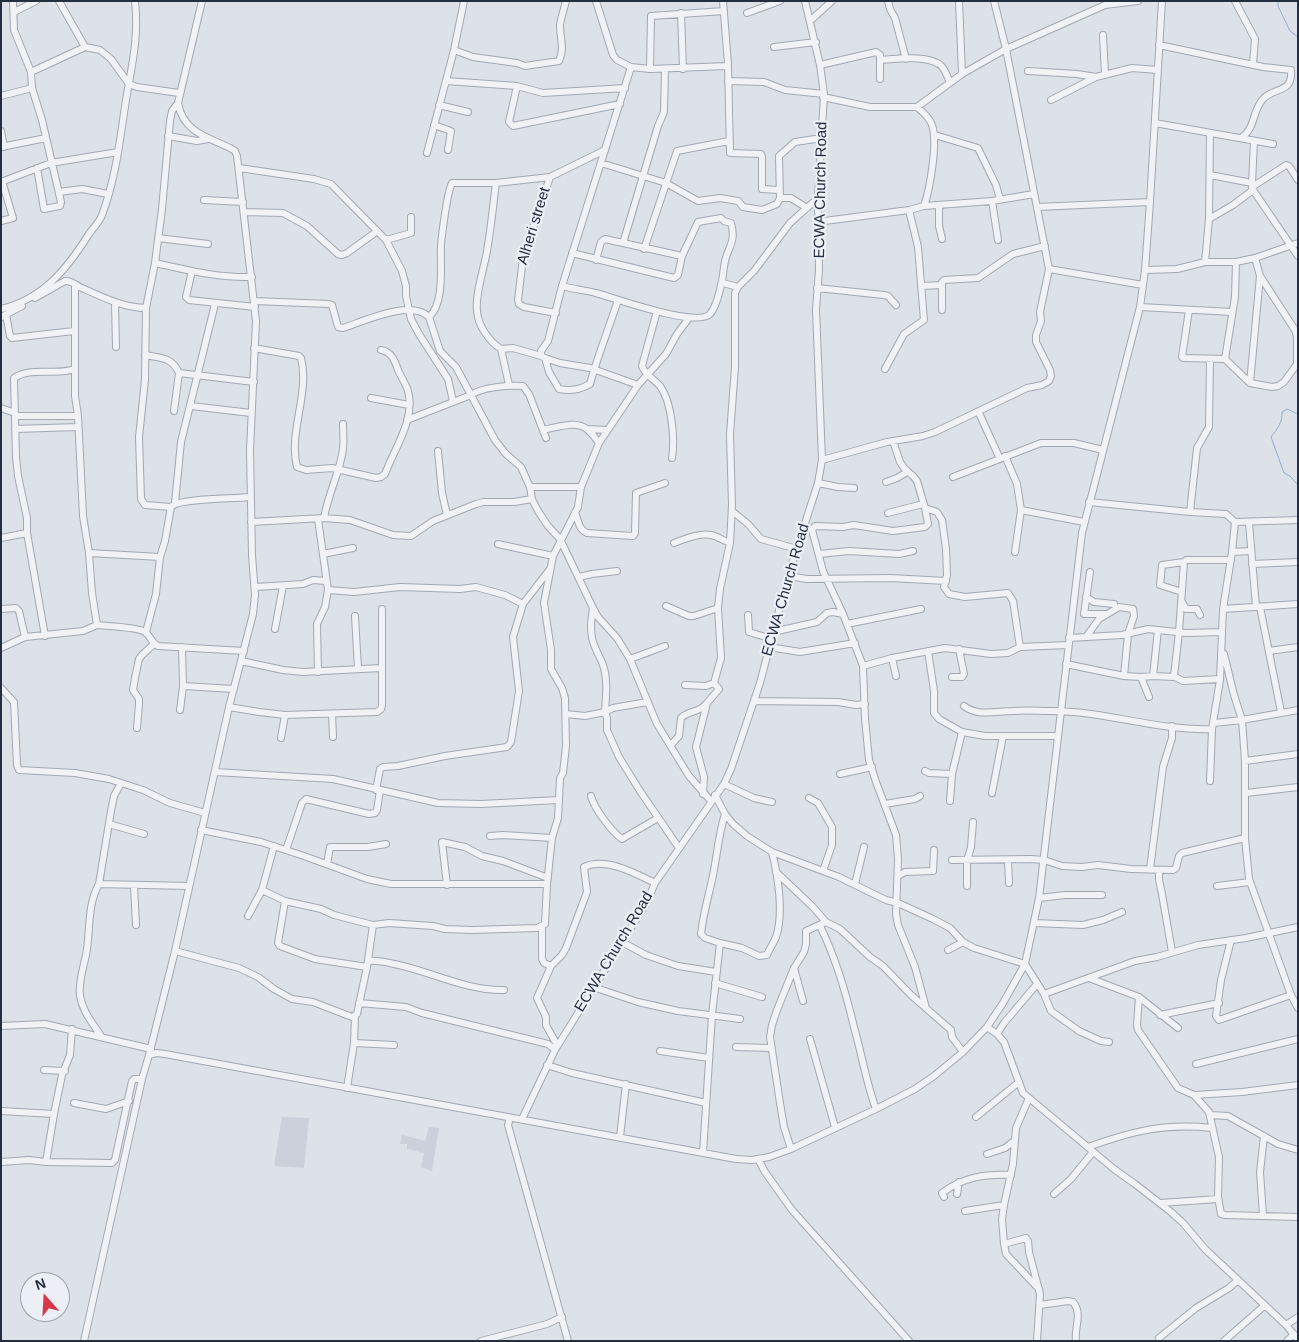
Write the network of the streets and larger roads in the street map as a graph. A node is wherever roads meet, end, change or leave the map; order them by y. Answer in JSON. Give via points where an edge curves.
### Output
{"nodes":[{"id":1,"x":13,"y":1,"type":"edge"},
{"id":2,"x":36,"y":1,"type":"edge"},
{"id":3,"x":59,"y":1,"type":"edge"},
{"id":4,"x":135,"y":1,"type":"edge"},
{"id":5,"x":202,"y":1,"type":"edge"},
{"id":6,"x":464,"y":1,"type":"edge"},
{"id":7,"x":566,"y":1,"type":"edge"},
{"id":8,"x":596,"y":1,"type":"edge"},
{"id":9,"x":723,"y":1,"type":"edge"},
{"id":10,"x":780,"y":1,"type":"edge"},
{"id":11,"x":805,"y":1,"type":"edge"},
{"id":12,"x":832,"y":1,"type":"edge"},
{"id":13,"x":888,"y":1,"type":"edge"},
{"id":14,"x":959,"y":1,"type":"edge"},
{"id":15,"x":994,"y":1,"type":"edge"},
{"id":16,"x":1138,"y":1,"type":"edge"},
{"id":17,"x":1162,"y":1,"type":"edge"},
{"id":18,"x":1234,"y":1,"type":"edge"},
{"id":19,"x":14,"y":12,"type":"junction"},
{"id":20,"x":724,"y":12,"type":"junction"},
{"id":21,"x":681,"y":13,"type":"junction"},
{"id":22,"x":747,"y":13,"type":"dead end"},
{"id":23,"x":810,"y":21,"type":"junction"},
{"id":24,"x":1103,"y":35,"type":"dead end"},
{"id":25,"x":816,"y":42,"type":"junction"},
{"id":26,"x":1159,"y":45,"type":"junction"},
{"id":27,"x":85,"y":47,"type":"junction"},
{"id":28,"x":774,"y":47,"type":"dead end"},
{"id":29,"x":1006,"y":49,"type":"junction"},
{"id":30,"x":454,"y":50,"type":"junction"},
{"id":31,"x":906,"y":59,"type":"junction"},
{"id":32,"x":880,"y":60,"type":"junction"},
{"id":33,"x":1252,"y":64,"type":"junction"},
{"id":34,"x":820,"y":65,"type":"junction"},
{"id":35,"x":727,"y":66,"type":"junction"},
{"id":36,"x":631,"y":67,"type":"junction"},
{"id":37,"x":650,"y":69,"type":"junction"},
{"id":38,"x":665,"y":69,"type":"junction"},
{"id":39,"x":682,"y":69,"type":"junction"},
{"id":40,"x":1158,"y":70,"type":"junction"},
{"id":41,"x":1028,"y":71,"type":"dead end"},
{"id":42,"x":31,"y":72,"type":"junction"},
{"id":43,"x":962,"y":74,"type":"junction"},
{"id":44,"x":1105,"y":74,"type":"junction"},
{"id":45,"x":1096,"y":77,"type":"junction"},
{"id":46,"x":880,"y":79,"type":"dead end"},
{"id":47,"x":446,"y":81,"type":"junction"},
{"id":48,"x":728,"y":81,"type":"junction"},
{"id":49,"x":950,"y":83,"type":"junction"},
{"id":50,"x":129,"y":84,"type":"junction"},
{"id":51,"x":517,"y":86,"type":"junction"},
{"id":52,"x":32,"y":88,"type":"junction"},
{"id":53,"x":625,"y":88,"type":"junction"},
{"id":54,"x":179,"y":93,"type":"junction"},
{"id":55,"x":823,"y":95,"type":"junction"},
{"id":56,"x":1,"y":96,"type":"edge"},
{"id":57,"x":1051,"y":100,"type":"dead end"},
{"id":58,"x":178,"y":103,"type":"junction"},
{"id":59,"x":620,"y":104,"type":"junction"},
{"id":60,"x":440,"y":105,"type":"junction"},
{"id":61,"x":918,"y":107,"type":"junction"},
{"id":62,"x":468,"y":112,"type":"dead end"},
{"id":63,"x":1155,"y":123,"type":"junction"},
{"id":64,"x":434,"y":126,"type":"junction"},
{"id":65,"x":1,"y":131,"type":"edge"},
{"id":66,"x":1210,"y":133,"type":"junction"},
{"id":67,"x":935,"y":135,"type":"junction"},
{"id":68,"x":168,"y":136,"type":"junction"},
{"id":69,"x":46,"y":138,"type":"junction"},
{"id":70,"x":209,"y":138,"type":"junction"},
{"id":71,"x":822,"y":138,"type":"junction"},
{"id":72,"x":1241,"y":138,"type":"junction"},
{"id":73,"x":1254,"y":140,"type":"junction"},
{"id":74,"x":729,"y":141,"type":"junction"},
{"id":75,"x":1273,"y":144,"type":"dead end"},
{"id":76,"x":3,"y":147,"type":"edge"},
{"id":77,"x":448,"y":150,"type":"dead end"},
{"id":78,"x":605,"y":150,"type":"junction"},
{"id":79,"x":118,"y":152,"type":"junction"},
{"id":80,"x":427,"y":152,"type":"dead end"},
{"id":81,"x":52,"y":163,"type":"junction"},
{"id":82,"x":602,"y":163,"type":"junction"},
{"id":83,"x":37,"y":168,"type":"junction"},
{"id":84,"x":239,"y":168,"type":"junction"},
{"id":85,"x":643,"y":175,"type":"junction"},
{"id":86,"x":1210,"y":175,"type":"junction"},
{"id":87,"x":550,"y":177,"type":"junction"},
{"id":88,"x":1298,"y":180,"type":"edge"},
{"id":89,"x":2,"y":181,"type":"edge"},
{"id":90,"x":496,"y":183,"type":"junction"},
{"id":91,"x":666,"y":183,"type":"junction"},
{"id":92,"x":1252,"y":187,"type":"junction"},
{"id":93,"x":779,"y":190,"type":"junction"},
{"id":94,"x":59,"y":192,"type":"junction"},
{"id":95,"x":108,"y":194,"type":"junction"},
{"id":96,"x":1034,"y":194,"type":"junction"},
{"id":97,"x":780,"y":198,"type":"junction"},
{"id":98,"x":818,"y":198,"type":"junction"},
{"id":99,"x":1000,"y":199,"type":"junction"},
{"id":100,"x":204,"y":200,"type":"dead end"},
{"id":101,"x":992,"y":201,"type":"junction"},
{"id":102,"x":243,"y":202,"type":"junction"},
{"id":103,"x":1150,"y":202,"type":"junction"},
{"id":104,"x":939,"y":205,"type":"junction"},
{"id":105,"x":924,"y":206,"type":"junction"},
{"id":106,"x":1037,"y":207,"type":"junction"},
{"id":107,"x":806,"y":208,"type":"junction"},
{"id":108,"x":909,"y":210,"type":"junction"},
{"id":109,"x":244,"y":212,"type":"junction"},
{"id":110,"x":411,"y":217,"type":"dead end"},
{"id":111,"x":1209,"y":219,"type":"junction"},
{"id":112,"x":1,"y":221,"type":"edge"},
{"id":113,"x":817,"y":222,"type":"junction"},
{"id":114,"x":376,"y":232,"type":"junction"},
{"id":115,"x":158,"y":238,"type":"junction"},
{"id":116,"x":942,"y":239,"type":"dead end"},
{"id":117,"x":386,"y":240,"type":"junction"},
{"id":118,"x":998,"y":240,"type":"dead end"},
{"id":119,"x":622,"y":243,"type":"junction"},
{"id":120,"x":1298,"y":243,"type":"edge"},
{"id":121,"x":208,"y":244,"type":"dead end"},
{"id":122,"x":1045,"y":246,"type":"junction"},
{"id":123,"x":1291,"y":246,"type":"junction"},
{"id":124,"x":644,"y":249,"type":"junction"},
{"id":125,"x":572,"y":254,"type":"junction"},
{"id":126,"x":682,"y":256,"type":"junction"},
{"id":127,"x":1298,"y":256,"type":"edge"},
{"id":128,"x":1255,"y":258,"type":"junction"},
{"id":129,"x":596,"y":260,"type":"junction"},
{"id":130,"x":1205,"y":262,"type":"junction"},
{"id":131,"x":1236,"y":262,"type":"junction"},
{"id":132,"x":155,"y":263,"type":"junction"},
{"id":133,"x":1049,"y":269,"type":"junction"},
{"id":134,"x":1145,"y":270,"type":"junction"},
{"id":135,"x":192,"y":272,"type":"junction"},
{"id":136,"x":1260,"y":276,"type":"junction"},
{"id":137,"x":252,"y":277,"type":"junction"},
{"id":138,"x":723,"y":283,"type":"junction"},
{"id":139,"x":75,"y":285,"type":"junction"},
{"id":140,"x":942,"y":285,"type":"junction"},
{"id":141,"x":1143,"y":285,"type":"junction"},
{"id":142,"x":562,"y":286,"type":"junction"},
{"id":143,"x":738,"y":286,"type":"junction"},
{"id":144,"x":920,"y":286,"type":"junction"},
{"id":145,"x":817,"y":288,"type":"junction"},
{"id":146,"x":618,"y":300,"type":"junction"},
{"id":147,"x":116,"y":302,"type":"junction"},
{"id":148,"x":215,"y":304,"type":"junction"},
{"id":149,"x":255,"y":304,"type":"junction"},
{"id":150,"x":896,"y":305,"type":"dead end"},
{"id":151,"x":146,"y":308,"type":"junction"},
{"id":152,"x":1140,"y":308,"type":"junction"},
{"id":153,"x":1,"y":309,"type":"edge"},
{"id":154,"x":409,"y":310,"type":"junction"},
{"id":155,"x":657,"y":310,"type":"junction"},
{"id":156,"x":942,"y":310,"type":"dead end"},
{"id":157,"x":1189,"y":310,"type":"junction"},
{"id":158,"x":1232,"y":312,"type":"junction"},
{"id":159,"x":556,"y":313,"type":"junction"},
{"id":160,"x":3,"y":316,"type":"edge"},
{"id":161,"x":429,"y":318,"type":"junction"},
{"id":162,"x":689,"y":318,"type":"junction"},
{"id":163,"x":74,"y":331,"type":"junction"},
{"id":164,"x":116,"y":347,"type":"dead end"},
{"id":165,"x":254,"y":348,"type":"junction"},
{"id":166,"x":501,"y":349,"type":"junction"},
{"id":167,"x":382,"y":350,"type":"dead end"},
{"id":168,"x":145,"y":355,"type":"junction"},
{"id":169,"x":543,"y":357,"type":"junction"},
{"id":170,"x":1210,"y":359,"type":"junction"},
{"id":171,"x":1225,"y":359,"type":"junction"},
{"id":172,"x":75,"y":369,"type":"junction"},
{"id":173,"x":885,"y":369,"type":"dead end"},
{"id":174,"x":594,"y":370,"type":"junction"},
{"id":175,"x":179,"y":373,"type":"junction"},
{"id":176,"x":648,"y":375,"type":"junction"},
{"id":177,"x":198,"y":376,"type":"junction"},
{"id":178,"x":254,"y":382,"type":"junction"},
{"id":179,"x":1250,"y":383,"type":"junction"},
{"id":180,"x":509,"y":385,"type":"junction"},
{"id":181,"x":638,"y":385,"type":"junction"},
{"id":182,"x":471,"y":395,"type":"junction"},
{"id":183,"x":371,"y":398,"type":"dead end"},
{"id":184,"x":453,"y":401,"type":"junction"},
{"id":185,"x":409,"y":405,"type":"junction"},
{"id":186,"x":191,"y":406,"type":"junction"},
{"id":187,"x":1,"y":408,"type":"edge"},
{"id":188,"x":174,"y":411,"type":"dead end"},
{"id":189,"x":977,"y":412,"type":"junction"},
{"id":190,"x":251,"y":413,"type":"junction"},
{"id":191,"x":15,"y":414,"type":"junction"},
{"id":192,"x":78,"y":416,"type":"junction"},
{"id":193,"x":407,"y":420,"type":"junction"},
{"id":194,"x":343,"y":424,"type":"dead end"},
{"id":195,"x":78,"y":428,"type":"junction"},
{"id":196,"x":15,"y":429,"type":"junction"},
{"id":197,"x":587,"y":429,"type":"junction"},
{"id":198,"x":543,"y":430,"type":"junction"},
{"id":199,"x":607,"y":430,"type":"junction"},
{"id":200,"x":546,"y":438,"type":"dead end"},
{"id":201,"x":893,"y":441,"type":"junction"},
{"id":202,"x":599,"y":443,"type":"junction"},
{"id":203,"x":1103,"y":450,"type":"junction"},
{"id":204,"x":438,"y":451,"type":"dead end"},
{"id":205,"x":1003,"y":457,"type":"junction"},
{"id":206,"x":672,"y":458,"type":"dead end"},
{"id":207,"x":822,"y":460,"type":"junction"},
{"id":208,"x":338,"y":469,"type":"junction"},
{"id":209,"x":907,"y":472,"type":"junction"},
{"id":210,"x":953,"y":477,"type":"dead end"},
{"id":211,"x":886,"y":482,"type":"dead end"},
{"id":212,"x":665,"y":483,"type":"dead end"},
{"id":213,"x":818,"y":483,"type":"junction"},
{"id":214,"x":530,"y":486,"type":"junction"},
{"id":215,"x":580,"y":488,"type":"junction"},
{"id":216,"x":854,"y":488,"type":"dead end"},
{"id":217,"x":250,"y":497,"type":"junction"},
{"id":218,"x":532,"y":499,"type":"junction"},
{"id":219,"x":1089,"y":502,"type":"junction"},
{"id":220,"x":173,"y":505,"type":"junction"},
{"id":221,"x":924,"y":506,"type":"junction"},
{"id":222,"x":1021,"y":510,"type":"junction"},
{"id":223,"x":732,"y":512,"type":"junction"},
{"id":224,"x":1190,"y":512,"type":"junction"},
{"id":225,"x":575,"y":513,"type":"junction"},
{"id":226,"x":888,"y":513,"type":"dead end"},
{"id":227,"x":447,"y":515,"type":"junction"},
{"id":228,"x":321,"y":519,"type":"junction"},
{"id":229,"x":806,"y":520,"type":"junction"},
{"id":230,"x":1298,"y":520,"type":"edge"},
{"id":231,"x":251,"y":522,"type":"junction"},
{"id":232,"x":1084,"y":522,"type":"junction"},
{"id":233,"x":1235,"y":522,"type":"junction"},
{"id":234,"x":1249,"y":523,"type":"junction"},
{"id":235,"x":813,"y":527,"type":"junction"},
{"id":236,"x":27,"y":533,"type":"junction"},
{"id":237,"x":1,"y":538,"type":"edge"},
{"id":238,"x":560,"y":539,"type":"junction"},
{"id":239,"x":674,"y":543,"type":"dead end"},
{"id":240,"x":730,"y":543,"type":"junction"},
{"id":241,"x":498,"y":544,"type":"dead end"},
{"id":242,"x":353,"y":548,"type":"dead end"},
{"id":243,"x":797,"y":548,"type":"junction"},
{"id":244,"x":1251,"y":551,"type":"junction"},
{"id":245,"x":89,"y":552,"type":"junction"},
{"id":246,"x":913,"y":552,"type":"dead end"},
{"id":247,"x":1015,"y":552,"type":"dead end"},
{"id":248,"x":1232,"y":552,"type":"junction"},
{"id":249,"x":323,"y":554,"type":"junction"},
{"id":250,"x":819,"y":554,"type":"junction"},
{"id":251,"x":553,"y":556,"type":"junction"},
{"id":252,"x":160,"y":558,"type":"junction"},
{"id":253,"x":1231,"y":560,"type":"junction"},
{"id":254,"x":1184,"y":562,"type":"junction"},
{"id":255,"x":1298,"y":562,"type":"edge"},
{"id":256,"x":1252,"y":564,"type":"junction"},
{"id":257,"x":550,"y":568,"type":"junction"},
{"id":258,"x":617,"y":571,"type":"dead end"},
{"id":259,"x":1090,"y":572,"type":"dead end"},
{"id":260,"x":788,"y":576,"type":"junction"},
{"id":261,"x":579,"y":577,"type":"junction"},
{"id":262,"x":827,"y":580,"type":"junction"},
{"id":263,"x":326,"y":581,"type":"junction"},
{"id":264,"x":946,"y":581,"type":"junction"},
{"id":265,"x":283,"y":586,"type":"junction"},
{"id":266,"x":255,"y":587,"type":"junction"},
{"id":267,"x":328,"y":590,"type":"junction"},
{"id":268,"x":1182,"y":592,"type":"junction"},
{"id":269,"x":1086,"y":597,"type":"junction"},
{"id":270,"x":1182,"y":600,"type":"junction"},
{"id":271,"x":523,"y":604,"type":"junction"},
{"id":272,"x":1114,"y":604,"type":"dead end"},
{"id":273,"x":1298,"y":604,"type":"edge"},
{"id":274,"x":666,"y":606,"type":"dead end"},
{"id":275,"x":1258,"y":607,"type":"junction"},
{"id":276,"x":593,"y":608,"type":"junction"},
{"id":277,"x":718,"y":608,"type":"junction"},
{"id":278,"x":1,"y":609,"type":"edge"},
{"id":279,"x":382,"y":609,"type":"dead end"},
{"id":280,"x":921,"y":609,"type":"dead end"},
{"id":281,"x":1224,"y":609,"type":"junction"},
{"id":282,"x":843,"y":614,"type":"junction"},
{"id":283,"x":1107,"y":614,"type":"junction"},
{"id":284,"x":748,"y":615,"type":"dead end"},
{"id":285,"x":1200,"y":615,"type":"dead end"},
{"id":286,"x":355,"y":616,"type":"dead end"},
{"id":287,"x":847,"y":624,"type":"junction"},
{"id":288,"x":97,"y":625,"type":"junction"},
{"id":289,"x":275,"y":629,"type":"dead end"},
{"id":290,"x":1158,"y":630,"type":"junction"},
{"id":291,"x":146,"y":632,"type":"junction"},
{"id":292,"x":1180,"y":632,"type":"junction"},
{"id":293,"x":1222,"y":632,"type":"junction"},
{"id":294,"x":1128,"y":634,"type":"junction"},
{"id":295,"x":45,"y":636,"type":"junction"},
{"id":296,"x":772,"y":636,"type":"junction"},
{"id":297,"x":25,"y":637,"type":"junction"},
{"id":298,"x":1086,"y":637,"type":"junction"},
{"id":299,"x":1069,"y":642,"type":"junction"},
{"id":300,"x":855,"y":643,"type":"junction"},
{"id":301,"x":154,"y":644,"type":"junction"},
{"id":302,"x":665,"y":646,"type":"dead end"},
{"id":303,"x":182,"y":647,"type":"junction"},
{"id":304,"x":769,"y":647,"type":"junction"},
{"id":305,"x":1020,"y":647,"type":"junction"},
{"id":306,"x":1,"y":648,"type":"edge"},
{"id":307,"x":1298,"y":648,"type":"edge"},
{"id":308,"x":959,"y":649,"type":"junction"},
{"id":309,"x":1223,"y":650,"type":"junction"},
{"id":310,"x":1269,"y":650,"type":"junction"},
{"id":311,"x":244,"y":651,"type":"junction"},
{"id":312,"x":928,"y":652,"type":"junction"},
{"id":313,"x":892,"y":658,"type":"junction"},
{"id":314,"x":630,"y":659,"type":"junction"},
{"id":315,"x":241,"y":661,"type":"junction"},
{"id":316,"x":1066,"y":664,"type":"junction"},
{"id":317,"x":864,"y":666,"type":"junction"},
{"id":318,"x":382,"y":668,"type":"junction"},
{"id":319,"x":358,"y":669,"type":"junction"},
{"id":320,"x":318,"y":672,"type":"junction"},
{"id":321,"x":896,"y":676,"type":"dead end"},
{"id":322,"x":1124,"y":676,"type":"junction"},
{"id":323,"x":1154,"y":676,"type":"junction"},
{"id":324,"x":1174,"y":676,"type":"junction"},
{"id":325,"x":952,"y":677,"type":"dead end"},
{"id":326,"x":1140,"y":677,"type":"junction"},
{"id":327,"x":1220,"y":679,"type":"junction"},
{"id":328,"x":714,"y":683,"type":"junction"},
{"id":329,"x":685,"y":685,"type":"dead end"},
{"id":330,"x":183,"y":686,"type":"junction"},
{"id":331,"x":1,"y":688,"type":"edge"},
{"id":332,"x":234,"y":689,"type":"junction"},
{"id":333,"x":1149,"y":697,"type":"dead end"},
{"id":334,"x":754,"y":700,"type":"junction"},
{"id":335,"x":647,"y":702,"type":"junction"},
{"id":336,"x":707,"y":703,"type":"junction"},
{"id":337,"x":865,"y":704,"type":"junction"},
{"id":338,"x":229,"y":706,"type":"junction"},
{"id":339,"x":964,"y":706,"type":"dead end"},
{"id":340,"x":180,"y":710,"type":"dead end"},
{"id":341,"x":1298,"y":710,"type":"edge"},
{"id":342,"x":1061,"y":711,"type":"junction"},
{"id":343,"x":605,"y":712,"type":"junction"},
{"id":344,"x":1282,"y":712,"type":"junction"},
{"id":345,"x":332,"y":714,"type":"junction"},
{"id":346,"x":566,"y":714,"type":"junction"},
{"id":347,"x":285,"y":715,"type":"junction"},
{"id":348,"x":1242,"y":720,"type":"junction"},
{"id":349,"x":1172,"y":726,"type":"junction"},
{"id":350,"x":1213,"y":726,"type":"junction"},
{"id":351,"x":137,"y":728,"type":"dead end"},
{"id":352,"x":962,"y":732,"type":"junction"},
{"id":353,"x":1003,"y":736,"type":"junction"},
{"id":354,"x":1057,"y":736,"type":"junction"},
{"id":355,"x":333,"y":737,"type":"dead end"},
{"id":356,"x":281,"y":738,"type":"dead end"},
{"id":357,"x":671,"y":745,"type":"junction"},
{"id":358,"x":1298,"y":754,"type":"edge"},
{"id":359,"x":1246,"y":761,"type":"junction"},
{"id":360,"x":872,"y":767,"type":"junction"},
{"id":361,"x":925,"y":771,"type":"dead end"},
{"id":362,"x":214,"y":772,"type":"junction"},
{"id":363,"x":840,"y":774,"type":"dead end"},
{"id":364,"x":952,"y":774,"type":"junction"},
{"id":365,"x":1210,"y":781,"type":"dead end"},
{"id":366,"x":120,"y":783,"type":"junction"},
{"id":367,"x":724,"y":784,"type":"junction"},
{"id":368,"x":1298,"y":787,"type":"edge"},
{"id":369,"x":378,"y":790,"type":"junction"},
{"id":370,"x":992,"y":793,"type":"dead end"},
{"id":371,"x":1246,"y":793,"type":"junction"},
{"id":372,"x":703,"y":794,"type":"junction"},
{"id":373,"x":716,"y":795,"type":"junction"},
{"id":374,"x":591,"y":796,"type":"dead end"},
{"id":375,"x":920,"y":796,"type":"dead end"},
{"id":376,"x":809,"y":798,"type":"dead end"},
{"id":377,"x":559,"y":800,"type":"junction"},
{"id":378,"x":711,"y":801,"type":"junction"},
{"id":379,"x":950,"y":801,"type":"dead end"},
{"id":380,"x":772,"y":802,"type":"dead end"},
{"id":381,"x":885,"y":804,"type":"junction"},
{"id":382,"x":205,"y":813,"type":"junction"},
{"id":383,"x":725,"y":814,"type":"junction"},
{"id":384,"x":658,"y":818,"type":"junction"},
{"id":385,"x":972,"y":822,"type":"dead end"},
{"id":386,"x":109,"y":824,"type":"junction"},
{"id":387,"x":201,"y":830,"type":"junction"},
{"id":388,"x":144,"y":834,"type":"dead end"},
{"id":389,"x":490,"y":836,"type":"dead end"},
{"id":390,"x":552,"y":838,"type":"junction"},
{"id":391,"x":1245,"y":838,"type":"junction"},
{"id":392,"x":386,"y":844,"type":"dead end"},
{"id":393,"x":274,"y":846,"type":"junction"},
{"id":394,"x":864,"y":847,"type":"dead end"},
{"id":395,"x":679,"y":848,"type":"junction"},
{"id":396,"x":286,"y":850,"type":"junction"},
{"id":397,"x":934,"y":850,"type":"dead end"},
{"id":398,"x":772,"y":852,"type":"junction"},
{"id":399,"x":952,"y":860,"type":"dead end"},
{"id":400,"x":1008,"y":860,"type":"junction"},
{"id":401,"x":1044,"y":860,"type":"junction"},
{"id":402,"x":967,"y":861,"type":"junction"},
{"id":403,"x":327,"y":864,"type":"junction"},
{"id":404,"x":1150,"y":869,"type":"junction"},
{"id":405,"x":823,"y":870,"type":"junction"},
{"id":406,"x":1158,"y":870,"type":"junction"},
{"id":407,"x":776,"y":872,"type":"junction"},
{"id":408,"x":898,"y":876,"type":"junction"},
{"id":409,"x":547,"y":881,"type":"junction"},
{"id":410,"x":1250,"y":882,"type":"junction"},
{"id":411,"x":655,"y":883,"type":"junction"},
{"id":412,"x":1009,"y":883,"type":"dead end"},
{"id":413,"x":99,"y":884,"type":"junction"},
{"id":414,"x":855,"y":884,"type":"junction"},
{"id":415,"x":447,"y":885,"type":"junction"},
{"id":416,"x":134,"y":886,"type":"junction"},
{"id":417,"x":189,"y":886,"type":"junction"},
{"id":418,"x":967,"y":886,"type":"dead end"},
{"id":419,"x":1216,"y":886,"type":"dead end"},
{"id":420,"x":262,"y":890,"type":"junction"},
{"id":421,"x":1102,"y":895,"type":"dead end"},
{"id":422,"x":1039,"y":898,"type":"junction"},
{"id":423,"x":285,"y":901,"type":"junction"},
{"id":424,"x":898,"y":903,"type":"junction"},
{"id":425,"x":1122,"y":912,"type":"dead end"},
{"id":426,"x":248,"y":916,"type":"dead end"},
{"id":427,"x":1034,"y":923,"type":"junction"},
{"id":428,"x":823,"y":924,"type":"junction"},
{"id":429,"x":136,"y":925,"type":"dead end"},
{"id":430,"x":373,"y":925,"type":"junction"},
{"id":431,"x":542,"y":927,"type":"junction"},
{"id":432,"x":1298,"y":927,"type":"edge"},
{"id":433,"x":1268,"y":933,"type":"junction"},
{"id":434,"x":1231,"y":940,"type":"junction"},
{"id":435,"x":622,"y":942,"type":"junction"},
{"id":436,"x":963,"y":942,"type":"junction"},
{"id":437,"x":720,"y":943,"type":"junction"},
{"id":438,"x":948,"y":950,"type":"dead end"},
{"id":439,"x":175,"y":951,"type":"junction"},
{"id":440,"x":1172,"y":952,"type":"junction"},
{"id":441,"x":368,"y":964,"type":"junction"},
{"id":442,"x":1025,"y":964,"type":"junction"},
{"id":443,"x":551,"y":966,"type":"junction"},
{"id":444,"x":794,"y":968,"type":"junction"},
{"id":445,"x":716,"y":972,"type":"junction"},
{"id":446,"x":1089,"y":978,"type":"junction"},
{"id":447,"x":715,"y":983,"type":"junction"},
{"id":448,"x":1037,"y":984,"type":"junction"},
{"id":449,"x":593,"y":987,"type":"junction"},
{"id":450,"x":504,"y":990,"type":"dead end"},
{"id":451,"x":1044,"y":994,"type":"junction"},
{"id":452,"x":1291,"y":996,"type":"junction"},
{"id":453,"x":762,"y":997,"type":"dead end"},
{"id":454,"x":1139,"y":997,"type":"junction"},
{"id":455,"x":803,"y":1001,"type":"dead end"},
{"id":456,"x":359,"y":1003,"type":"junction"},
{"id":457,"x":1219,"y":1003,"type":"junction"},
{"id":458,"x":926,"y":1008,"type":"junction"},
{"id":459,"x":1298,"y":1008,"type":"edge"},
{"id":460,"x":1160,"y":1014,"type":"junction"},
{"id":461,"x":355,"y":1016,"type":"junction"},
{"id":462,"x":712,"y":1016,"type":"junction"},
{"id":463,"x":740,"y":1019,"type":"dead end"},
{"id":464,"x":1,"y":1026,"type":"edge"},
{"id":465,"x":987,"y":1027,"type":"junction"},
{"id":466,"x":1178,"y":1028,"type":"dead end"},
{"id":467,"x":72,"y":1029,"type":"junction"},
{"id":468,"x":997,"y":1034,"type":"junction"},
{"id":469,"x":101,"y":1036,"type":"junction"},
{"id":470,"x":810,"y":1039,"type":"dead end"},
{"id":471,"x":1298,"y":1039,"type":"edge"},
{"id":472,"x":1109,"y":1042,"type":"dead end"},
{"id":473,"x":354,"y":1043,"type":"junction"},
{"id":474,"x":394,"y":1045,"type":"dead end"},
{"id":475,"x":736,"y":1047,"type":"dead end"},
{"id":476,"x":556,"y":1048,"type":"junction"},
{"id":477,"x":770,"y":1048,"type":"junction"},
{"id":478,"x":660,"y":1051,"type":"dead end"},
{"id":479,"x":150,"y":1052,"type":"junction"},
{"id":480,"x":964,"y":1052,"type":"junction"},
{"id":481,"x":709,"y":1058,"type":"junction"},
{"id":482,"x":546,"y":1064,"type":"junction"},
{"id":483,"x":1196,"y":1064,"type":"dead end"},
{"id":484,"x":44,"y":1070,"type":"dead end"},
{"id":485,"x":64,"y":1071,"type":"junction"},
{"id":486,"x":142,"y":1078,"type":"junction"},
{"id":487,"x":1019,"y":1082,"type":"junction"},
{"id":488,"x":626,"y":1084,"type":"junction"},
{"id":489,"x":1298,"y":1085,"type":"edge"},
{"id":490,"x":347,"y":1088,"type":"junction"},
{"id":491,"x":1194,"y":1096,"type":"junction"},
{"id":492,"x":1029,"y":1098,"type":"junction"},
{"id":493,"x":128,"y":1101,"type":"junction"},
{"id":494,"x":74,"y":1103,"type":"dead end"},
{"id":495,"x":706,"y":1103,"type":"junction"},
{"id":496,"x":876,"y":1109,"type":"junction"},
{"id":497,"x":1,"y":1111,"type":"edge"},
{"id":498,"x":54,"y":1114,"type":"junction"},
{"id":499,"x":1210,"y":1115,"type":"junction"},
{"id":500,"x":976,"y":1117,"type":"dead end"},
{"id":501,"x":510,"y":1118,"type":"junction"},
{"id":502,"x":522,"y":1119,"type":"junction"},
{"id":503,"x":835,"y":1127,"type":"junction"},
{"id":504,"x":1212,"y":1128,"type":"junction"},
{"id":505,"x":1264,"y":1136,"type":"junction"},
{"id":506,"x":620,"y":1137,"type":"junction"},
{"id":507,"x":1014,"y":1141,"type":"junction"},
{"id":508,"x":792,"y":1148,"type":"junction"},
{"id":509,"x":1091,"y":1149,"type":"junction"},
{"id":510,"x":1298,"y":1150,"type":"edge"},
{"id":511,"x":703,"y":1153,"type":"junction"},
{"id":512,"x":986,"y":1154,"type":"dead end"},
{"id":513,"x":758,"y":1158,"type":"junction"},
{"id":514,"x":1,"y":1162,"type":"edge"},
{"id":515,"x":46,"y":1162,"type":"junction"},
{"id":516,"x":1011,"y":1175,"type":"junction"},
{"id":517,"x":959,"y":1182,"type":"junction"},
{"id":518,"x":957,"y":1194,"type":"dead end"},
{"id":519,"x":1054,"y":1194,"type":"dead end"},
{"id":520,"x":944,"y":1197,"type":"dead end"},
{"id":521,"x":1218,"y":1199,"type":"junction"},
{"id":522,"x":1160,"y":1203,"type":"junction"},
{"id":523,"x":1004,"y":1205,"type":"junction"},
{"id":524,"x":965,"y":1211,"type":"dead end"},
{"id":525,"x":1263,"y":1216,"type":"junction"},
{"id":526,"x":1298,"y":1218,"type":"edge"},
{"id":527,"x":1004,"y":1244,"type":"junction"},
{"id":528,"x":1238,"y":1280,"type":"junction"},
{"id":529,"x":1038,"y":1289,"type":"junction"},
{"id":530,"x":1040,"y":1305,"type":"junction"},
{"id":531,"x":1264,"y":1306,"type":"junction"},
{"id":532,"x":562,"y":1317,"type":"junction"},
{"id":533,"x":1298,"y":1317,"type":"edge"},
{"id":534,"x":1286,"y":1325,"type":"junction"},
{"id":535,"x":1296,"y":1337,"type":"edge"},
{"id":536,"x":1159,"y":1338,"type":"dead end"},
{"id":537,"x":84,"y":1341,"type":"edge"},
{"id":538,"x":481,"y":1341,"type":"edge"},
{"id":539,"x":568,"y":1341,"type":"edge"},
{"id":540,"x":909,"y":1341,"type":"edge"},
{"id":541,"x":1037,"y":1341,"type":"edge"},
{"id":542,"x":1076,"y":1341,"type":"edge"},
{"id":543,"x":1224,"y":1341,"type":"edge"},
{"id":544,"x":1287,"y":1341,"type":"edge"}],
"edges":[{"from":1,"to":19,"type":"street"},
{"from":2,"to":19,"type":"street"},
{"from":3,"to":27,"type":"street"},
{"from":4,"to":50,"type":"street","via":[[136,49]]},
{"from":5,"to":54,"type":"street"},
{"from":6,"to":30,"type":"street"},
{"from":7,"to":30,"type":"street","via":[[560,25],[563,51],[559,61],[524,66],[517,62],[473,57]]},
{"from":8,"to":36,"type":"street","via":[[613,55]]},
{"from":9,"to":20,"type":"street"},
{"from":10,"to":22,"type":"street"},
{"from":11,"to":23,"type":"street","name":"ECWA Church Road"},
{"from":12,"to":23,"type":"street"},
{"from":13,"to":31,"type":"street"},
{"from":14,"to":43,"type":"street"},
{"from":15,"to":29,"type":"street"},
{"from":16,"to":29,"type":"street","via":[[1105,5]]},
{"from":17,"to":26,"type":"street"},
{"from":18,"to":33,"type":"street","via":[[1254,39]]},
{"from":19,"to":42,"type":"street","via":[[14,30]]},
{"from":20,"to":21,"type":"street"},
{"from":20,"to":35,"type":"street"},
{"from":21,"to":37,"type":"street","via":[[651,16]]},
{"from":21,"to":39,"type":"street"},
{"from":23,"to":25,"type":"street","name":"ECWA Church Road"},
{"from":24,"to":44,"type":"street"},
{"from":25,"to":28,"type":"street"},
{"from":25,"to":34,"type":"street","name":"ECWA Church Road"},
{"from":26,"to":33,"type":"street"},
{"from":26,"to":40,"type":"street"},
{"from":27,"to":42,"type":"street"},
{"from":27,"to":50,"type":"street","via":[[100,50],[111,59]]},
{"from":29,"to":43,"type":"street"},
{"from":29,"to":96,"type":"street"},
{"from":30,"to":47,"type":"street"},
{"from":31,"to":32,"type":"street"},
{"from":31,"to":49,"type":"street","via":[[921,59],[940,65]]},
{"from":32,"to":34,"type":"street","via":[[876,52]]},
{"from":32,"to":46,"type":"street"},
{"from":33,"to":72,"type":"street","via":[[1291,70],[1292,73],[1287,87],[1261,103],[1251,130]]},
{"from":34,"to":55,"type":"street","name":"ECWA Church Road"},
{"from":35,"to":39,"type":"street"},
{"from":35,"to":48,"type":"street"},
{"from":36,"to":37,"type":"street"},
{"from":36,"to":53,"type":"street"},
{"from":37,"to":38,"type":"street"},
{"from":38,"to":39,"type":"street"},
{"from":38,"to":85,"type":"street","via":[[664,112]]},
{"from":40,"to":44,"type":"street","via":[[1132,68]]},
{"from":40,"to":63,"type":"street"},
{"from":41,"to":45,"type":"street"},
{"from":42,"to":52,"type":"street"},
{"from":43,"to":49,"type":"street"},
{"from":44,"to":45,"type":"street"},
{"from":45,"to":57,"type":"street"},
{"from":47,"to":51,"type":"street"},
{"from":47,"to":60,"type":"street"},
{"from":48,"to":55,"type":"street","via":[[764,82],[785,90]]},
{"from":48,"to":74,"type":"street"},
{"from":49,"to":61,"type":"street"},
{"from":50,"to":54,"type":"street"},
{"from":50,"to":79,"type":"street"},
{"from":51,"to":53,"type":"street","via":[[543,93]]},
{"from":51,"to":59,"type":"street","via":[[509,122],[513,126]]},
{"from":52,"to":56,"type":"street"},
{"from":52,"to":69,"type":"street"},
{"from":53,"to":59,"type":"street"},
{"from":54,"to":58,"type":"street"},
{"from":55,"to":61,"type":"street","via":[[870,107]]},
{"from":55,"to":71,"type":"street","name":"ECWA Church Road"},
{"from":58,"to":68,"type":"street","via":[[172,111]]},
{"from":58,"to":70,"type":"street","via":[[186,123]]},
{"from":59,"to":78,"type":"street"},
{"from":60,"to":62,"type":"street"},
{"from":60,"to":64,"type":"street"},
{"from":61,"to":67,"type":"street","via":[[928,117]]},
{"from":63,"to":66,"type":"street"},
{"from":63,"to":103,"type":"street"},
{"from":64,"to":77,"type":"street","via":[[451,131]]},
{"from":64,"to":80,"type":"street"},
{"from":65,"to":76,"type":"street"},
{"from":66,"to":72,"type":"street"},
{"from":66,"to":86,"type":"street"},
{"from":67,"to":99,"type":"street","via":[[978,148]]},
{"from":67,"to":105,"type":"street"},
{"from":68,"to":70,"type":"street","via":[[197,141]]},
{"from":68,"to":115,"type":"street"},
{"from":69,"to":76,"type":"street"},
{"from":69,"to":81,"type":"street"},
{"from":70,"to":84,"type":"street","via":[[235,151]]},
{"from":71,"to":93,"type":"street","via":[[795,142],[779,156]]},
{"from":71,"to":98,"type":"street","name":"ECWA Church Road"},
{"from":72,"to":73,"type":"street"},
{"from":73,"to":75,"type":"street"},
{"from":73,"to":92,"type":"street"},
{"from":74,"to":91,"type":"street","via":[[677,151]]},
{"from":74,"to":93,"type":"street","via":[[731,154],[762,155],[762,189]]},
{"from":78,"to":82,"type":"street"},
{"from":78,"to":87,"type":"street"},
{"from":79,"to":81,"type":"street"},
{"from":79,"to":95,"type":"street"},
{"from":81,"to":83,"type":"street"},
{"from":81,"to":94,"type":"street"},
{"from":82,"to":85,"type":"street"},
{"from":82,"to":125,"type":"street"},
{"from":83,"to":89,"type":"street"},
{"from":83,"to":94,"type":"street","via":[[44,209],[61,204]]},
{"from":84,"to":102,"type":"street"},
{"from":84,"to":114,"type":"street","via":[[331,184]]},
{"from":85,"to":91,"type":"street"},
{"from":85,"to":119,"type":"street"},
{"from":86,"to":92,"type":"street"},
{"from":86,"to":111,"type":"street"},
{"from":87,"to":90,"type":"street"},
{"from":87,"to":159,"type":"street","name":"Alheri street","via":[[522,263],[518,300],[524,307]]},
{"from":88,"to":92,"type":"street","via":[[1286,165]]},
{"from":89,"to":112,"type":"street","via":[[12,218]]},
{"from":90,"to":161,"type":"street","via":[[454,182],[450,185],[441,244],[439,296],[434,314]]},
{"from":90,"to":166,"type":"street","via":[[476,311],[487,335]]},
{"from":91,"to":97,"type":"street","via":[[698,201],[720,198],[762,210],[777,204]]},
{"from":91,"to":124,"type":"street"},
{"from":92,"to":111,"type":"street","via":[[1233,205]]},
{"from":92,"to":123,"type":"street"},
{"from":93,"to":97,"type":"street"},
{"from":94,"to":95,"type":"street","via":[[82,188]]},
{"from":95,"to":153,"type":"street","via":[[101,218],[71,262],[34,296]]},
{"from":96,"to":99,"type":"street"},
{"from":96,"to":106,"type":"street"},
{"from":97,"to":107,"type":"street","via":[[791,198]]},
{"from":98,"to":107,"type":"street"},
{"from":98,"to":113,"type":"street","name":"ECWA Church Road"},
{"from":99,"to":101,"type":"street"},
{"from":100,"to":102,"type":"street"},
{"from":101,"to":104,"type":"street"},
{"from":101,"to":118,"type":"street"},
{"from":102,"to":109,"type":"street"},
{"from":103,"to":106,"type":"street"},
{"from":103,"to":134,"type":"street"},
{"from":104,"to":105,"type":"street"},
{"from":104,"to":116,"type":"street"},
{"from":105,"to":108,"type":"street"},
{"from":106,"to":122,"type":"street"},
{"from":107,"to":143,"type":"street"},
{"from":108,"to":113,"type":"street"},
{"from":108,"to":144,"type":"street","via":[[918,247]]},
{"from":109,"to":114,"type":"street","via":[[283,213],[307,226],[342,255]]},
{"from":109,"to":137,"type":"street"},
{"from":110,"to":117,"type":"street","via":[[411,233]]},
{"from":111,"to":130,"type":"street"},
{"from":113,"to":145,"type":"street","name":"ECWA Church Road"},
{"from":114,"to":117,"type":"street"},
{"from":115,"to":121,"type":"street"},
{"from":115,"to":132,"type":"street"},
{"from":117,"to":154,"type":"street","via":[[402,271]]},
{"from":119,"to":124,"type":"street"},
{"from":119,"to":129,"type":"street","via":[[603,240]]},
{"from":120,"to":123,"type":"street"},
{"from":122,"to":133,"type":"street"},
{"from":122,"to":140,"type":"street","via":[[1012,254],[978,278],[944,280]]},
{"from":123,"to":127,"type":"street"},
{"from":123,"to":128,"type":"street"},
{"from":124,"to":126,"type":"street"},
{"from":125,"to":129,"type":"street"},
{"from":125,"to":142,"type":"street"},
{"from":126,"to":129,"type":"street","via":[[674,278]]},
{"from":126,"to":138,"type":"street","via":[[698,222],[722,218],[731,223],[734,236],[725,262]]},
{"from":128,"to":131,"type":"street"},
{"from":128,"to":136,"type":"street"},
{"from":130,"to":131,"type":"street"},
{"from":130,"to":134,"type":"street","via":[[1178,269]]},
{"from":131,"to":158,"type":"street"},
{"from":132,"to":135,"type":"street"},
{"from":132,"to":151,"type":"street"},
{"from":133,"to":141,"type":"street"},
{"from":133,"to":189,"type":"street","via":[[1036,334],[1036,342],[1050,370],[1049,381],[1026,388]]},
{"from":134,"to":141,"type":"street"},
{"from":135,"to":137,"type":"street"},
{"from":135,"to":148,"type":"street","via":[[186,297]]},
{"from":136,"to":179,"type":"street"},
{"from":136,"to":179,"type":"street","via":[[1295,330],[1297,364],[1278,386]]},
{"from":137,"to":149,"type":"street"},
{"from":138,"to":143,"type":"street"},
{"from":138,"to":162,"type":"street","via":[[709,314]]},
{"from":139,"to":147,"type":"street"},
{"from":139,"to":160,"type":"street","via":[[65,280]]},
{"from":139,"to":163,"type":"street"},
{"from":140,"to":144,"type":"street"},
{"from":140,"to":156,"type":"street"},
{"from":141,"to":152,"type":"street"},
{"from":142,"to":146,"type":"street"},
{"from":142,"to":159,"type":"street"},
{"from":143,"to":223,"type":"street","via":[[734,305],[735,367],[730,434]]},
{"from":144,"to":173,"type":"street","via":[[924,320],[904,334]]},
{"from":145,"to":150,"type":"street","via":[[884,295]]},
{"from":145,"to":207,"type":"street","name":"ECWA Church Road"},
{"from":146,"to":155,"type":"street"},
{"from":146,"to":174,"type":"street"},
{"from":147,"to":151,"type":"street"},
{"from":147,"to":164,"type":"street"},
{"from":148,"to":149,"type":"street"},
{"from":148,"to":177,"type":"street"},
{"from":149,"to":154,"type":"street","via":[[332,305],[338,327],[343,328]]},
{"from":149,"to":165,"type":"street"},
{"from":151,"to":168,"type":"street"},
{"from":152,"to":157,"type":"street"},
{"from":152,"to":203,"type":"street"},
{"from":154,"to":161,"type":"street"},
{"from":154,"to":184,"type":"street","via":[[419,334],[448,380]]},
{"from":155,"to":162,"type":"street"},
{"from":155,"to":176,"type":"street","via":[[642,366]]},
{"from":157,"to":158,"type":"street"},
{"from":157,"to":170,"type":"street","via":[[1182,357]]},
{"from":158,"to":171,"type":"street"},
{"from":159,"to":169,"type":"street","via":[[542,351]]},
{"from":160,"to":163,"type":"street","via":[[12,338]]},
{"from":161,"to":182,"type":"street","via":[[440,350],[456,367]]},
{"from":162,"to":176,"type":"street"},
{"from":163,"to":172,"type":"street"},
{"from":165,"to":178,"type":"street"},
{"from":165,"to":208,"type":"street","via":[[301,358],[302,393],[295,450],[297,467],[306,470]]},
{"from":166,"to":169,"type":"street","via":[[513,348]]},
{"from":166,"to":180,"type":"street"},
{"from":167,"to":185,"type":"street","via":[[394,359],[408,392]]},
{"from":168,"to":175,"type":"street","via":[[175,364]]},
{"from":168,"to":220,"type":"street","via":[[139,437],[141,499],[145,506]]},
{"from":169,"to":174,"type":"street"},
{"from":169,"to":174,"type":"street","via":[[559,389],[582,389],[590,384]]},
{"from":170,"to":171,"type":"street"},
{"from":170,"to":224,"type":"street","via":[[1209,426],[1198,448]]},
{"from":171,"to":179,"type":"street"},
{"from":172,"to":191,"type":"street","via":[[26,373],[14,378]]},
{"from":172,"to":192,"type":"street"},
{"from":174,"to":181,"type":"street"},
{"from":175,"to":177,"type":"street"},
{"from":175,"to":188,"type":"street"},
{"from":176,"to":181,"type":"street"},
{"from":176,"to":206,"type":"street","via":[[662,388],[669,409],[674,448]]},
{"from":177,"to":178,"type":"street"},
{"from":177,"to":186,"type":"street"},
{"from":178,"to":190,"type":"street"},
{"from":180,"to":182,"type":"street","via":[[478,390]]},
{"from":180,"to":198,"type":"street","via":[[523,386]]},
{"from":181,"to":199,"type":"street"},
{"from":182,"to":184,"type":"street"},
{"from":182,"to":214,"type":"street","via":[[495,440],[521,466]]},
{"from":183,"to":185,"type":"street"},
{"from":184,"to":193,"type":"street"},
{"from":185,"to":193,"type":"street"},
{"from":186,"to":190,"type":"street"},
{"from":186,"to":220,"type":"street"},
{"from":187,"to":191,"type":"street"},
{"from":189,"to":201,"type":"street","via":[[935,432]]},
{"from":189,"to":205,"type":"street"},
{"from":190,"to":217,"type":"street"},
{"from":191,"to":192,"type":"street"},
{"from":191,"to":196,"type":"street"},
{"from":192,"to":195,"type":"street"},
{"from":193,"to":208,"type":"street","via":[[381,477],[367,477]]},
{"from":194,"to":208,"type":"street","via":[[344,446]]},
{"from":195,"to":196,"type":"street"},
{"from":195,"to":245,"type":"street","via":[[83,516]]},
{"from":196,"to":236,"type":"street"},
{"from":197,"to":198,"type":"street","via":[[562,426]]},
{"from":197,"to":199,"type":"street"},
{"from":197,"to":202,"type":"street"},
{"from":198,"to":200,"type":"street"},
{"from":199,"to":202,"type":"street"},
{"from":201,"to":207,"type":"street"},
{"from":201,"to":209,"type":"street"},
{"from":202,"to":215,"type":"street"},
{"from":203,"to":205,"type":"street","via":[[1074,443],[1041,443]]},
{"from":203,"to":219,"type":"street"},
{"from":204,"to":227,"type":"street"},
{"from":205,"to":210,"type":"street"},
{"from":205,"to":222,"type":"street","via":[[1016,484]]},
{"from":207,"to":213,"type":"street","name":"ECWA Church Road"},
{"from":208,"to":228,"type":"street"},
{"from":209,"to":211,"type":"street"},
{"from":209,"to":221,"type":"street","via":[[916,481]]},
{"from":212,"to":225,"type":"street","via":[[636,493],[633,536],[586,533],[582,531]]},
{"from":213,"to":216,"type":"street"},
{"from":213,"to":229,"type":"street","name":"ECWA Church Road"},
{"from":214,"to":215,"type":"street"},
{"from":214,"to":218,"type":"street"},
{"from":215,"to":225,"type":"street"},
{"from":217,"to":220,"type":"street"},
{"from":217,"to":231,"type":"street"},
{"from":218,"to":227,"type":"street","via":[[483,502]]},
{"from":218,"to":238,"type":"street"},
{"from":219,"to":224,"type":"street"},
{"from":219,"to":232,"type":"street"},
{"from":220,"to":252,"type":"street"},
{"from":221,"to":226,"type":"street"},
{"from":221,"to":235,"type":"street","via":[[928,524],[925,527],[893,532],[854,525]]},
{"from":221,"to":264,"type":"street","via":[[937,512],[942,520]]},
{"from":222,"to":232,"type":"street"},
{"from":222,"to":247,"type":"street"},
{"from":223,"to":240,"type":"street"},
{"from":223,"to":243,"type":"street","via":[[761,539]]},
{"from":224,"to":233,"type":"street","via":[[1226,514]]},
{"from":225,"to":238,"type":"street"},
{"from":227,"to":228,"type":"street","via":[[410,536],[393,535],[350,520]]},
{"from":228,"to":231,"type":"street"},
{"from":228,"to":249,"type":"street"},
{"from":229,"to":235,"type":"street"},
{"from":229,"to":243,"type":"street","name":"ECWA Church Road"},
{"from":230,"to":234,"type":"street"},
{"from":231,"to":266,"type":"street"},
{"from":232,"to":299,"type":"street"},
{"from":233,"to":234,"type":"street"},
{"from":233,"to":248,"type":"street"},
{"from":234,"to":244,"type":"street"},
{"from":235,"to":250,"type":"street"},
{"from":236,"to":237,"type":"street"},
{"from":236,"to":295,"type":"street"},
{"from":238,"to":251,"type":"street"},
{"from":238,"to":261,"type":"street"},
{"from":239,"to":240,"type":"street","via":[[690,537],[712,535]]},
{"from":240,"to":277,"type":"street"},
{"from":241,"to":251,"type":"street"},
{"from":242,"to":249,"type":"street"},
{"from":243,"to":260,"type":"street","name":"ECWA Church Road"},
{"from":244,"to":248,"type":"street"},
{"from":244,"to":256,"type":"street"},
{"from":245,"to":252,"type":"street"},
{"from":245,"to":288,"type":"street"},
{"from":246,"to":250,"type":"street"},
{"from":248,"to":253,"type":"street"},
{"from":249,"to":263,"type":"street"},
{"from":250,"to":262,"type":"street"},
{"from":251,"to":257,"type":"street"},
{"from":252,"to":291,"type":"street","via":[[156,594]]},
{"from":253,"to":254,"type":"street"},
{"from":253,"to":281,"type":"street"},
{"from":254,"to":268,"type":"street"},
{"from":254,"to":268,"type":"street","via":[[1162,564],[1160,585]]},
{"from":255,"to":256,"type":"street"},
{"from":256,"to":275,"type":"street"},
{"from":257,"to":271,"type":"street"},
{"from":257,"to":346,"type":"street","via":[[544,603],[551,669],[562,688]]},
{"from":258,"to":261,"type":"street"},
{"from":259,"to":269,"type":"street"},
{"from":260,"to":262,"type":"street"},
{"from":260,"to":296,"type":"street","name":"ECWA Church Road"},
{"from":261,"to":276,"type":"street"},
{"from":262,"to":264,"type":"street","via":[[890,578]]},
{"from":262,"to":282,"type":"street"},
{"from":263,"to":265,"type":"street"},
{"from":263,"to":267,"type":"street"},
{"from":264,"to":305,"type":"street","via":[[948,594],[956,596],[1010,595]]},
{"from":265,"to":266,"type":"street"},
{"from":265,"to":289,"type":"street"},
{"from":266,"to":311,"type":"street","via":[[253,614]]},
{"from":267,"to":271,"type":"street","via":[[354,592],[400,587],[476,587]]},
{"from":267,"to":320,"type":"street","via":[[318,624]]},
{"from":268,"to":270,"type":"street"},
{"from":269,"to":272,"type":"street","via":[[1094,602]]},
{"from":269,"to":283,"type":"street","via":[[1084,614]]},
{"from":270,"to":285,"type":"street","via":[[1186,609],[1197,609]]},
{"from":270,"to":292,"type":"street"},
{"from":271,"to":369,"type":"street","via":[[513,637],[519,691],[511,742],[507,747],[383,767],[380,769]]},
{"from":273,"to":275,"type":"street"},
{"from":274,"to":277,"type":"street","via":[[689,616]]},
{"from":275,"to":281,"type":"street"},
{"from":275,"to":310,"type":"street"},
{"from":276,"to":314,"type":"street"},
{"from":276,"to":343,"type":"street","via":[[590,625],[606,677]]},
{"from":277,"to":328,"type":"street","via":[[721,658]]},
{"from":278,"to":297,"type":"street","via":[[12,607],[19,611]]},
{"from":279,"to":318,"type":"street"},
{"from":280,"to":287,"type":"street"},
{"from":281,"to":293,"type":"street"},
{"from":282,"to":287,"type":"street"},
{"from":282,"to":296,"type":"street","via":[[827,613],[818,622]]},
{"from":283,"to":294,"type":"street","via":[[1119,607],[1133,609]]},
{"from":283,"to":298,"type":"street","via":[[1099,619]]},
{"from":284,"to":296,"type":"street","via":[[749,632]]},
{"from":286,"to":319,"type":"street"},
{"from":287,"to":300,"type":"street"},
{"from":288,"to":291,"type":"street"},
{"from":288,"to":295,"type":"street","via":[[83,632]]},
{"from":290,"to":292,"type":"street"},
{"from":290,"to":294,"type":"street"},
{"from":290,"to":323,"type":"street"},
{"from":291,"to":301,"type":"street"},
{"from":292,"to":293,"type":"street"},
{"from":292,"to":324,"type":"street"},
{"from":293,"to":309,"type":"street"},
{"from":294,"to":298,"type":"street"},
{"from":294,"to":322,"type":"street"},
{"from":295,"to":297,"type":"street"},
{"from":296,"to":304,"type":"street","name":"ECWA Church Road"},
{"from":297,"to":306,"type":"street"},
{"from":298,"to":299,"type":"street"},
{"from":299,"to":305,"type":"street"},
{"from":299,"to":316,"type":"street"},
{"from":300,"to":304,"type":"street","via":[[800,652]]},
{"from":300,"to":317,"type":"street"},
{"from":301,"to":303,"type":"street"},
{"from":301,"to":351,"type":"street","via":[[139,659],[135,678],[133,690],[140,704]]},
{"from":302,"to":314,"type":"street"},
{"from":303,"to":311,"type":"street"},
{"from":303,"to":330,"type":"street"},
{"from":304,"to":334,"type":"street","name":"ECWA Church Road"},
{"from":305,"to":308,"type":"street","via":[[997,654]]},
{"from":307,"to":310,"type":"street"},
{"from":308,"to":312,"type":"street"},
{"from":308,"to":325,"type":"street","via":[[964,674]]},
{"from":309,"to":327,"type":"street"},
{"from":309,"to":348,"type":"street"},
{"from":310,"to":344,"type":"street"},
{"from":311,"to":315,"type":"street"},
{"from":312,"to":313,"type":"street"},
{"from":312,"to":352,"type":"street","via":[[935,716]]},
{"from":313,"to":317,"type":"street"},
{"from":313,"to":321,"type":"street"},
{"from":314,"to":335,"type":"street"},
{"from":315,"to":320,"type":"street","via":[[283,670]]},
{"from":315,"to":332,"type":"street"},
{"from":316,"to":322,"type":"street"},
{"from":316,"to":342,"type":"street"},
{"from":317,"to":337,"type":"street"},
{"from":318,"to":319,"type":"street"},
{"from":318,"to":345,"type":"street","via":[[381,709],[377,712]]},
{"from":319,"to":320,"type":"street"},
{"from":322,"to":326,"type":"street"},
{"from":323,"to":324,"type":"street"},
{"from":323,"to":326,"type":"street"},
{"from":324,"to":327,"type":"street","via":[[1183,681]]},
{"from":326,"to":333,"type":"street"},
{"from":327,"to":350,"type":"street"},
{"from":328,"to":329,"type":"street"},
{"from":328,"to":336,"type":"street","via":[[719,689]]},
{"from":330,"to":332,"type":"street"},
{"from":330,"to":340,"type":"street"},
{"from":331,"to":366,"type":"street","via":[[14,702],[19,770],[75,774]]},
{"from":332,"to":338,"type":"street"},
{"from":334,"to":337,"type":"street"},
{"from":334,"to":367,"type":"street","name":"ECWA Church Road"},
{"from":335,"to":343,"type":"street"},
{"from":335,"to":357,"type":"street"},
{"from":336,"to":357,"type":"street","via":[[681,718],[679,736]]},
{"from":336,"to":372,"type":"street","via":[[696,748],[704,777]]},
{"from":337,"to":360,"type":"street"},
{"from":338,"to":347,"type":"street"},
{"from":338,"to":362,"type":"street"},
{"from":339,"to":342,"type":"street","via":[[969,710],[991,713]]},
{"from":341,"to":344,"type":"street"},
{"from":342,"to":349,"type":"street"},
{"from":342,"to":354,"type":"street"},
{"from":343,"to":346,"type":"street","via":[[585,716]]},
{"from":343,"to":384,"type":"street","via":[[610,740]]},
{"from":344,"to":348,"type":"street"},
{"from":345,"to":347,"type":"street"},
{"from":345,"to":355,"type":"street"},
{"from":346,"to":377,"type":"street","via":[[566,746]]},
{"from":347,"to":356,"type":"street"},
{"from":348,"to":350,"type":"street"},
{"from":348,"to":359,"type":"street"},
{"from":349,"to":350,"type":"street"},
{"from":349,"to":404,"type":"street","via":[[1172,738],[1163,767]]},
{"from":350,"to":365,"type":"street"},
{"from":352,"to":353,"type":"street"},
{"from":352,"to":364,"type":"street"},
{"from":353,"to":354,"type":"street"},
{"from":353,"to":370,"type":"street"},
{"from":354,"to":401,"type":"street"},
{"from":357,"to":372,"type":"street"},
{"from":358,"to":359,"type":"street"},
{"from":359,"to":371,"type":"street"},
{"from":360,"to":363,"type":"street"},
{"from":360,"to":381,"type":"street"},
{"from":361,"to":364,"type":"street"},
{"from":362,"to":369,"type":"street","via":[[333,780]]},
{"from":362,"to":382,"type":"street"},
{"from":364,"to":379,"type":"street"},
{"from":366,"to":382,"type":"street"},
{"from":366,"to":386,"type":"street"},
{"from":367,"to":373,"type":"street","name":"ECWA Church Road"},
{"from":367,"to":380,"type":"street","via":[[754,798]]},
{"from":368,"to":371,"type":"street"},
{"from":369,"to":377,"type":"street","via":[[424,801],[458,804]]},
{"from":369,"to":396,"type":"street","via":[[375,814],[306,799],[299,810]]},
{"from":371,"to":391,"type":"street"},
{"from":372,"to":378,"type":"street"},
{"from":373,"to":378,"type":"street","name":"ECWA Church Road"},
{"from":373,"to":383,"type":"street"},
{"from":374,"to":384,"type":"street","via":[[613,831],[622,838]]},
{"from":375,"to":381,"type":"street"},
{"from":376,"to":405,"type":"street","via":[[818,803],[832,828],[832,845]]},
{"from":377,"to":390,"type":"street"},
{"from":378,"to":395,"type":"street","name":"ECWA Church Road"},
{"from":381,"to":408,"type":"street","via":[[896,835]]},
{"from":382,"to":387,"type":"street"},
{"from":383,"to":398,"type":"street","via":[[747,836]]},
{"from":383,"to":437,"type":"street","via":[[701,934]]},
{"from":384,"to":395,"type":"street"},
{"from":385,"to":402,"type":"street"},
{"from":386,"to":388,"type":"street"},
{"from":386,"to":413,"type":"street"},
{"from":387,"to":393,"type":"street"},
{"from":387,"to":417,"type":"street"},
{"from":389,"to":390,"type":"street"},
{"from":390,"to":409,"type":"street"},
{"from":391,"to":406,"type":"street","via":[[1182,853],[1174,869]]},
{"from":391,"to":410,"type":"street"},
{"from":392,"to":403,"type":"street","via":[[330,848]]},
{"from":393,"to":396,"type":"street"},
{"from":393,"to":420,"type":"street"},
{"from":394,"to":414,"type":"street"},
{"from":395,"to":411,"type":"street","name":"ECWA Church Road"},
{"from":396,"to":403,"type":"street"},
{"from":397,"to":408,"type":"street","via":[[933,871],[905,872]]},
{"from":398,"to":405,"type":"street"},
{"from":398,"to":407,"type":"street"},
{"from":399,"to":402,"type":"street"},
{"from":400,"to":401,"type":"street"},
{"from":400,"to":402,"type":"street"},
{"from":400,"to":412,"type":"street"},
{"from":401,"to":404,"type":"street","via":[[1062,866]]},
{"from":401,"to":422,"type":"street"},
{"from":402,"to":418,"type":"street"},
{"from":403,"to":415,"type":"street","via":[[366,879],[391,884]]},
{"from":404,"to":406,"type":"street"},
{"from":405,"to":414,"type":"street"},
{"from":406,"to":440,"type":"street"},
{"from":407,"to":428,"type":"street","via":[[813,906]]},
{"from":407,"to":437,"type":"street","via":[[780,913],[776,937],[766,955],[759,956]]},
{"from":408,"to":424,"type":"street"},
{"from":409,"to":415,"type":"street"},
{"from":409,"to":415,"type":"street","via":[[466,847],[442,842]]},
{"from":409,"to":431,"type":"street","via":[[545,924]]},
{"from":410,"to":419,"type":"street"},
{"from":410,"to":433,"type":"street"},
{"from":411,"to":435,"type":"street","name":"ECWA Church Road"},
{"from":411,"to":443,"type":"street","via":[[609,864],[584,867],[587,892],[566,948]]},
{"from":413,"to":416,"type":"street"},
{"from":413,"to":469,"type":"street","via":[[90,914],[80,989],[84,1011]]},
{"from":414,"to":424,"type":"street"},
{"from":416,"to":417,"type":"street"},
{"from":416,"to":429,"type":"street"},
{"from":417,"to":439,"type":"street"},
{"from":420,"to":423,"type":"street"},
{"from":420,"to":426,"type":"street"},
{"from":421,"to":422,"type":"street"},
{"from":422,"to":427,"type":"street"},
{"from":423,"to":430,"type":"street"},
{"from":423,"to":441,"type":"street","via":[[280,946],[315,959]]},
{"from":424,"to":436,"type":"street","via":[[950,928]]},
{"from":424,"to":458,"type":"street","via":[[898,925],[915,967]]},
{"from":425,"to":427,"type":"street","via":[[1083,925]]},
{"from":427,"to":442,"type":"street"},
{"from":428,"to":444,"type":"street","via":[[806,931],[804,952]]},
{"from":428,"to":458,"type":"street","via":[[840,929]]},
{"from":428,"to":496,"type":"street"},
{"from":430,"to":431,"type":"street","via":[[389,923],[472,930]]},
{"from":430,"to":441,"type":"street"},
{"from":431,"to":443,"type":"street","via":[[542,959]]},
{"from":432,"to":433,"type":"street"},
{"from":433,"to":434,"type":"street"},
{"from":433,"to":452,"type":"street"},
{"from":434,"to":440,"type":"street"},
{"from":434,"to":457,"type":"street"},
{"from":435,"to":445,"type":"street","via":[[678,966]]},
{"from":435,"to":449,"type":"street","name":"ECWA Church Road"},
{"from":436,"to":438,"type":"street"},
{"from":436,"to":442,"type":"street"},
{"from":437,"to":445,"type":"street"},
{"from":439,"to":461,"type":"street","via":[[239,968],[292,999],[313,1002]]},
{"from":439,"to":479,"type":"street"},
{"from":440,"to":446,"type":"street"},
{"from":441,"to":450,"type":"street","via":[[377,960],[481,989]]},
{"from":441,"to":456,"type":"street"},
{"from":442,"to":448,"type":"street"},
{"from":442,"to":465,"type":"street"},
{"from":443,"to":476,"type":"street","via":[[537,998]]},
{"from":444,"to":455,"type":"street"},
{"from":444,"to":477,"type":"street","via":[[772,1026]]},
{"from":445,"to":447,"type":"street"},
{"from":446,"to":451,"type":"street"},
{"from":446,"to":454,"type":"street"},
{"from":447,"to":453,"type":"street"},
{"from":447,"to":462,"type":"street"},
{"from":448,"to":451,"type":"street"},
{"from":448,"to":468,"type":"street"},
{"from":449,"to":462,"type":"street","via":[[678,1012]]},
{"from":449,"to":476,"type":"street","name":"ECWA Church Road"},
{"from":451,"to":472,"type":"street","via":[[1051,1011],[1079,1031]]},
{"from":452,"to":457,"type":"street","via":[[1219,1020],[1216,1016]]},
{"from":452,"to":459,"type":"street"},
{"from":454,"to":460,"type":"street"},
{"from":454,"to":491,"type":"street","via":[[1138,1030],[1178,1088]]},
{"from":456,"to":461,"type":"street"},
{"from":456,"to":476,"type":"street","via":[[406,1007]]},
{"from":457,"to":460,"type":"street"},
{"from":458,"to":480,"type":"street","via":[[951,1030],[952,1037]]},
{"from":460,"to":466,"type":"street"},
{"from":461,"to":473,"type":"street"},
{"from":462,"to":463,"type":"street"},
{"from":462,"to":481,"type":"street"},
{"from":464,"to":467,"type":"street","via":[[45,1024]]},
{"from":465,"to":468,"type":"street"},
{"from":465,"to":480,"type":"street"},
{"from":467,"to":469,"type":"street"},
{"from":467,"to":485,"type":"street","via":[[70,1055]]},
{"from":468,"to":487,"type":"street","via":[[1004,1042]]},
{"from":469,"to":479,"type":"street"},
{"from":470,"to":503,"type":"street"},
{"from":471,"to":483,"type":"street"},
{"from":473,"to":474,"type":"street"},
{"from":473,"to":490,"type":"street"},
{"from":475,"to":477,"type":"street"},
{"from":476,"to":482,"type":"street","name":"ECWA Church Road"},
{"from":477,"to":508,"type":"street","via":[[784,1128]]},
{"from":478,"to":481,"type":"street"},
{"from":479,"to":486,"type":"street"},
{"from":479,"to":490,"type":"street"},
{"from":480,"to":496,"type":"street","via":[[934,1076]]},
{"from":481,"to":495,"type":"street"},
{"from":482,"to":488,"type":"street"},
{"from":482,"to":502,"type":"street","name":"ECWA Church Road"},
{"from":484,"to":485,"type":"street"},
{"from":485,"to":498,"type":"street"},
{"from":486,"to":493,"type":"street","via":[[132,1081]]},
{"from":486,"to":537,"type":"street"},
{"from":487,"to":492,"type":"street"},
{"from":487,"to":500,"type":"street"},
{"from":488,"to":495,"type":"street"},
{"from":488,"to":506,"type":"street"},
{"from":489,"to":491,"type":"street"},
{"from":490,"to":501,"type":"street"},
{"from":491,"to":499,"type":"street"},
{"from":492,"to":507,"type":"street"},
{"from":492,"to":509,"type":"street"},
{"from":493,"to":494,"type":"street","via":[[106,1109]]},
{"from":493,"to":515,"type":"street","via":[[112,1163]]},
{"from":495,"to":511,"type":"street"},
{"from":496,"to":503,"type":"street"},
{"from":497,"to":498,"type":"street"},
{"from":498,"to":515,"type":"street"},
{"from":499,"to":504,"type":"street"},
{"from":499,"to":505,"type":"street","via":[[1228,1116]]},
{"from":501,"to":502,"type":"street"},
{"from":501,"to":532,"type":"street","via":[[508,1124]]},
{"from":502,"to":506,"type":"street"},
{"from":503,"to":508,"type":"street"},
{"from":504,"to":509,"type":"street","via":[[1154,1128],[1114,1138]]},
{"from":504,"to":521,"type":"street","via":[[1218,1157]]},
{"from":505,"to":510,"type":"street"},
{"from":505,"to":525,"type":"street","via":[[1260,1172]]},
{"from":506,"to":511,"type":"street"},
{"from":507,"to":512,"type":"street","via":[[1005,1148]]},
{"from":507,"to":516,"type":"street"},
{"from":508,"to":513,"type":"street"},
{"from":509,"to":519,"type":"street","via":[[1071,1179]]},
{"from":509,"to":522,"type":"street"},
{"from":511,"to":513,"type":"street","via":[[736,1159]]},
{"from":513,"to":540,"type":"street","via":[[792,1210]]},
{"from":514,"to":515,"type":"street"},
{"from":516,"to":517,"type":"street"},
{"from":516,"to":523,"type":"street"},
{"from":517,"to":518,"type":"street"},
{"from":517,"to":520,"type":"street","via":[[942,1193]]},
{"from":521,"to":522,"type":"street"},
{"from":521,"to":525,"type":"street","via":[[1223,1215]]},
{"from":522,"to":528,"type":"street"},
{"from":523,"to":524,"type":"street"},
{"from":523,"to":527,"type":"street"},
{"from":525,"to":526,"type":"street"},
{"from":527,"to":529,"type":"street","via":[[1008,1257]]},
{"from":527,"to":529,"type":"street","via":[[1028,1239]]},
{"from":528,"to":531,"type":"street"},
{"from":528,"to":536,"type":"street"},
{"from":529,"to":530,"type":"street"},
{"from":530,"to":541,"type":"street"},
{"from":530,"to":542,"type":"street","via":[[1072,1302],[1079,1318]]},
{"from":531,"to":534,"type":"street"},
{"from":531,"to":543,"type":"street"},
{"from":532,"to":538,"type":"street"},
{"from":532,"to":539,"type":"street"},
{"from":533,"to":534,"type":"street"},
{"from":534,"to":535,"type":"street"},
{"from":535,"to":544,"type":"street"}]}
